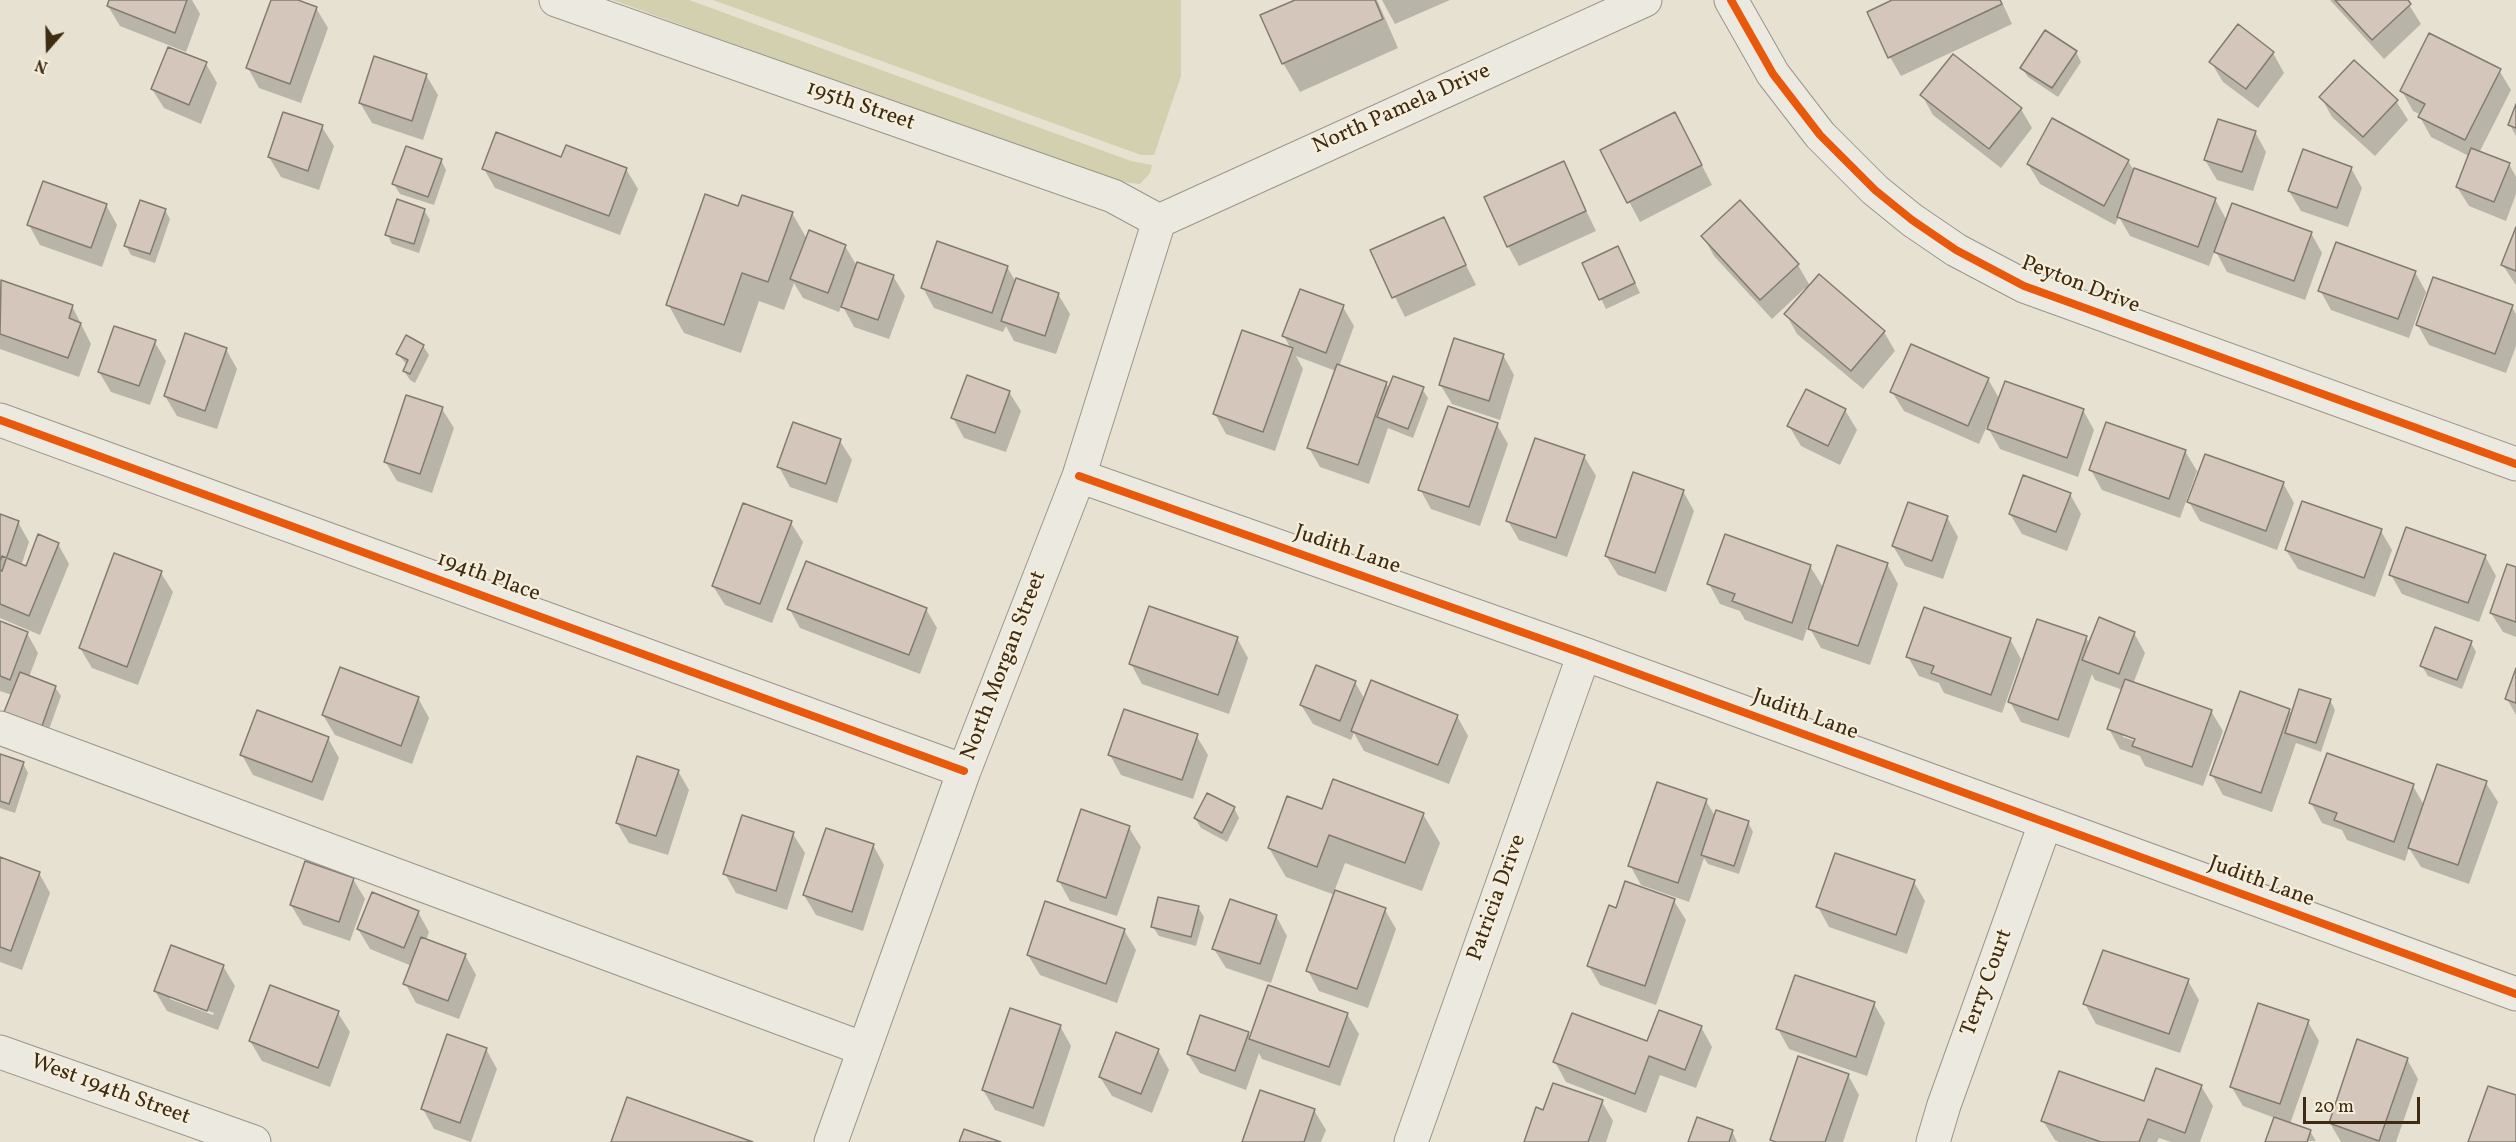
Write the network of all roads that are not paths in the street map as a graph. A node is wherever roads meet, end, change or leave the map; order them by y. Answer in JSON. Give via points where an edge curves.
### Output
{"nodes":[{"id":1,"x":556,"y":0,"type":"edge"},
{"id":2,"x":1645,"y":0,"type":"edge"},
{"id":3,"x":1731,"y":0,"type":"edge"},
{"id":4,"x":1159,"y":221,"type":"junction"},
{"id":5,"x":0,"y":420,"type":"edge"},
{"id":6,"x":2516,"y":464,"type":"edge"},
{"id":7,"x":1079,"y":476,"type":"junction"},
{"id":8,"x":1584,"y":654,"type":"junction"},
{"id":9,"x":0,"y":728,"type":"edge"},
{"id":10,"x":963,"y":771,"type":"junction"},
{"id":11,"x":2046,"y":824,"type":"junction"},
{"id":12,"x":2516,"y":994,"type":"edge"},
{"id":13,"x":864,"y":1049,"type":"junction"},
{"id":14,"x":0,"y":1052,"type":"edge"},
{"id":15,"x":254,"y":1142,"type":"edge"},
{"id":16,"x":831,"y":1142,"type":"edge"},
{"id":17,"x":1411,"y":1142,"type":"edge"},
{"id":18,"x":1933,"y":1142,"type":"edge"}],
"edges":[{"from":1,"to":4,"type":"street","name":"195th Street","via":[[1113,196]]},
{"from":2,"to":4,"type":"street","name":"North Pamela Drive"},
{"from":3,"to":6,"type":"street","name":"Peyton Drive","via":[[1773,74],[1820,135],[1875,190],[1956,250],[2024,286]]},
{"from":4,"to":7,"type":"street","name":"North Morgan Street"},
{"from":5,"to":10,"type":"street","name":"194th Place"},
{"from":7,"to":8,"type":"street","name":"Judith Lane"},
{"from":7,"to":10,"type":"street","name":"North Morgan Street"},
{"from":8,"to":11,"type":"street","name":"Judith Lane"},
{"from":8,"to":17,"type":"street","name":"Patricia Drive"},
{"from":9,"to":13,"type":"street"},
{"from":10,"to":13,"type":"street","name":"North Morgan Street"},
{"from":11,"to":12,"type":"street","name":"Judith Lane"},
{"from":11,"to":18,"type":"street","name":"Terry Court"},
{"from":13,"to":16,"type":"street","name":"North Morgan Street"},
{"from":14,"to":15,"type":"street","name":"West 194th Street"}]}
